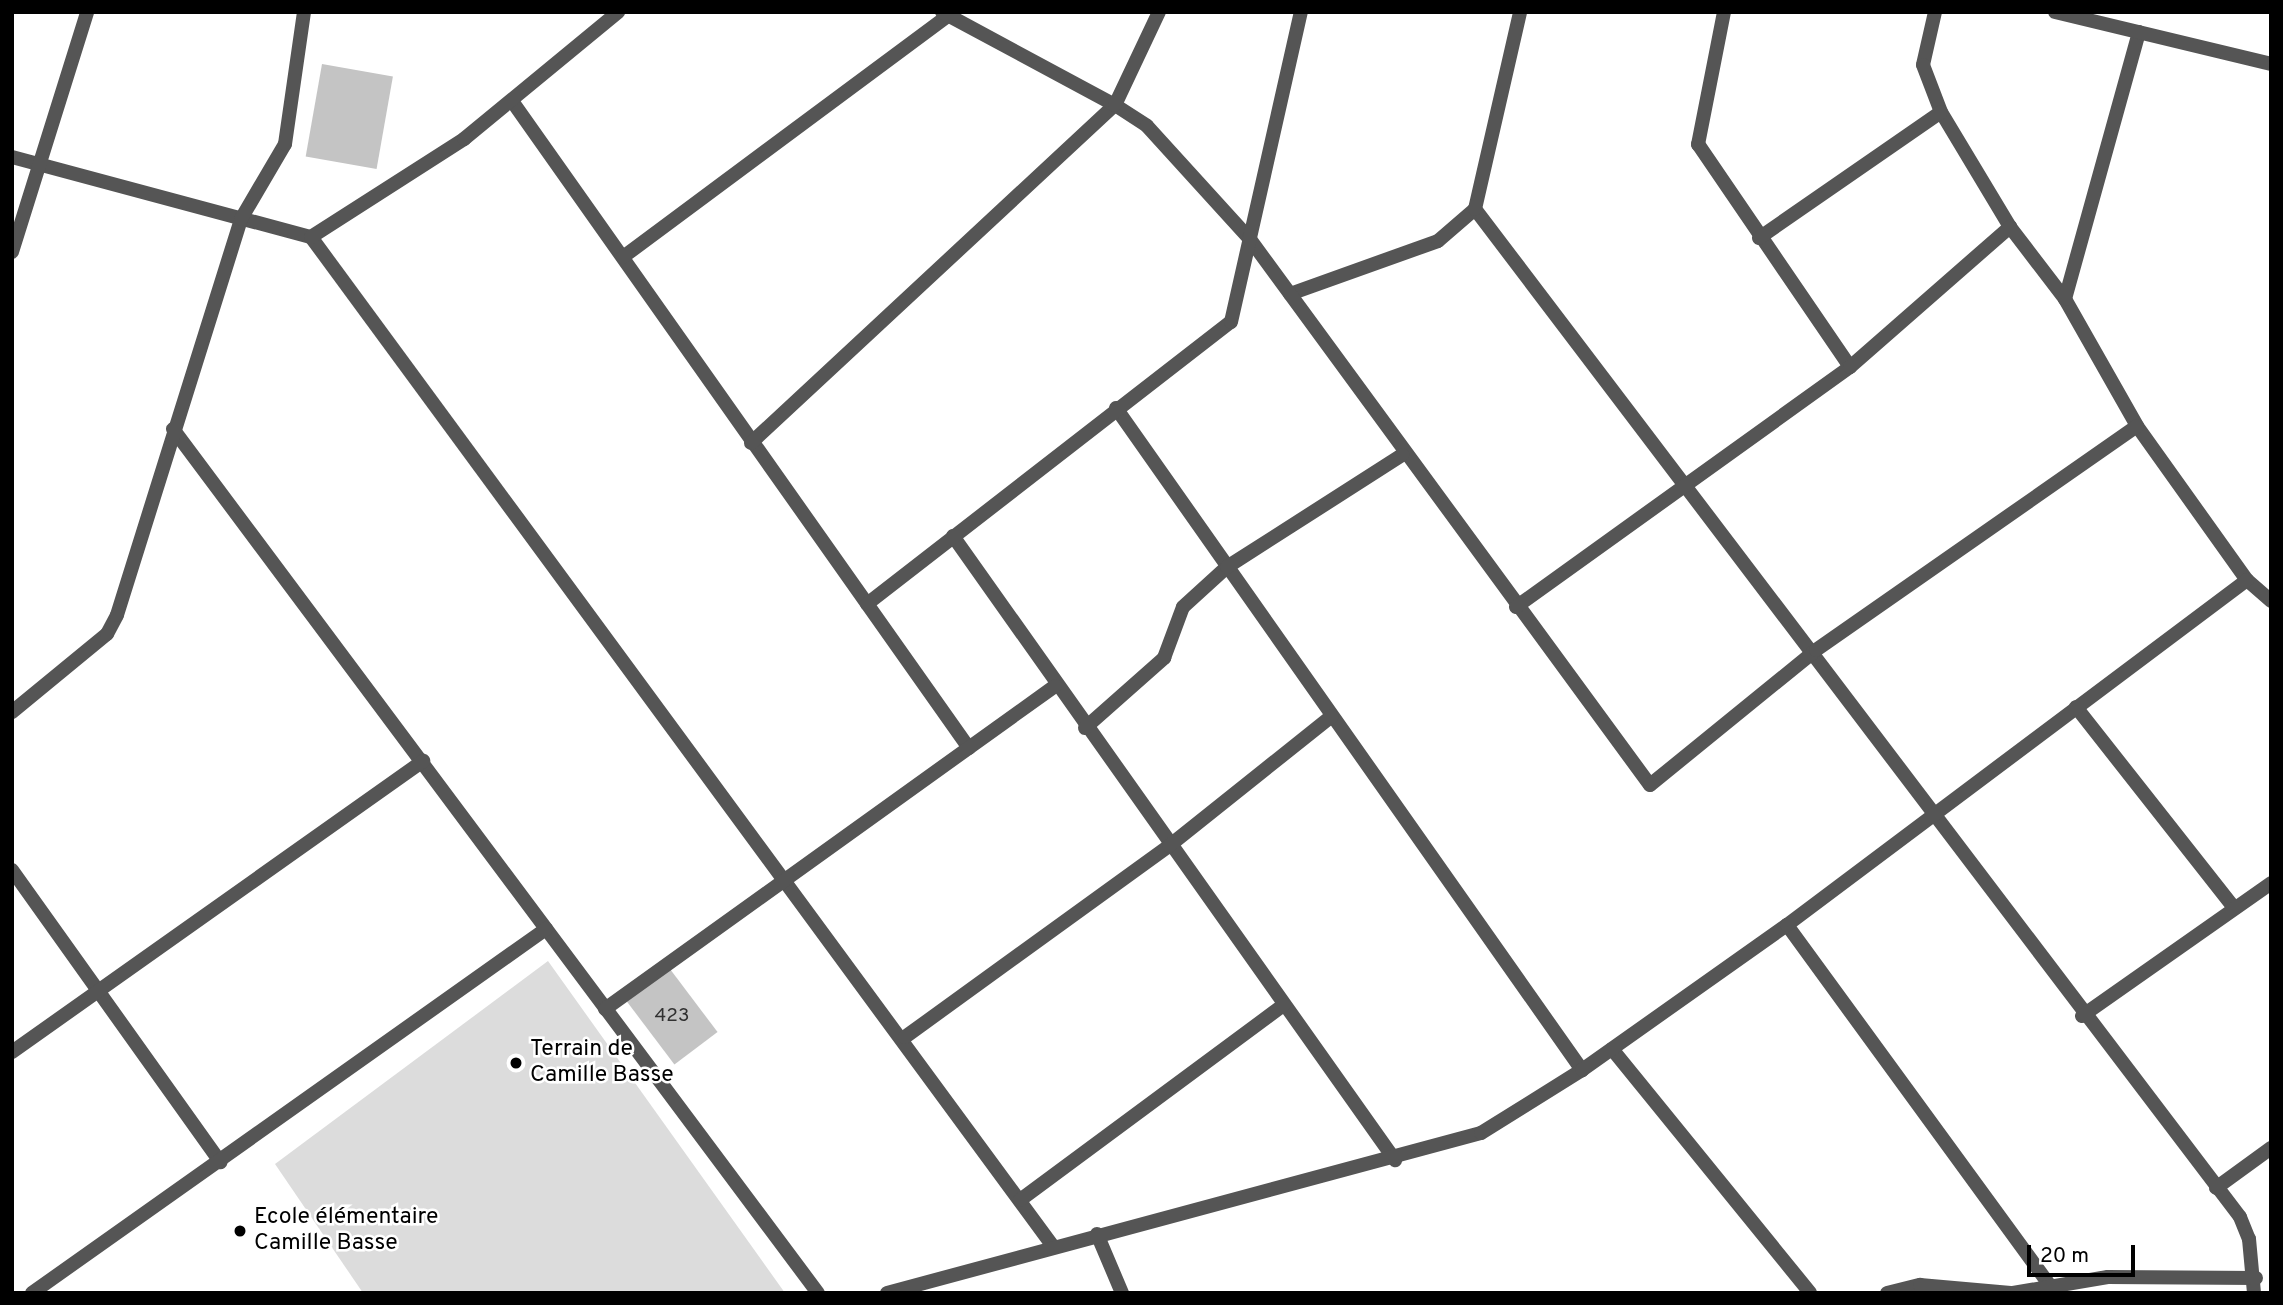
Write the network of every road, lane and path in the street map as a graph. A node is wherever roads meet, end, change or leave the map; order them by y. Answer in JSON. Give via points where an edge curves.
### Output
{"nodes":[{"id":1,"x":87,"y":12,"type":"edge"},
{"id":2,"x":304,"y":12,"type":"edge"},
{"id":3,"x":618,"y":12,"type":"edge"},
{"id":4,"x":1158,"y":12,"type":"edge"},
{"id":5,"x":1301,"y":12,"type":"edge"},
{"id":6,"x":1520,"y":12,"type":"edge"},
{"id":7,"x":1724,"y":12,"type":"edge"},
{"id":8,"x":1936,"y":12,"type":"edge"},
{"id":9,"x":2055,"y":12,"type":"edge"},
{"id":10,"x":945,"y":14,"type":"edge"},
{"id":11,"x":2139,"y":32,"type":"junction"},
{"id":12,"x":2271,"y":64,"type":"edge"},
{"id":13,"x":512,"y":101,"type":"junction"},
{"id":14,"x":1115,"y":105,"type":"junction"},
{"id":15,"x":1941,"y":113,"type":"junction"},
{"id":16,"x":12,"y":157,"type":"edge"},
{"id":17,"x":41,"y":165,"type":"junction"},
{"id":18,"x":1475,"y":209,"type":"junction"},
{"id":19,"x":241,"y":219,"type":"junction"},
{"id":20,"x":2010,"y":227,"type":"junction"},
{"id":21,"x":311,"y":237,"type":"junction"},
{"id":22,"x":1250,"y":238,"type":"junction"},
{"id":23,"x":1759,"y":239,"type":"junction"},
{"id":24,"x":12,"y":252,"type":"edge"},
{"id":25,"x":623,"y":257,"type":"junction"},
{"id":26,"x":1290,"y":294,"type":"junction"},
{"id":27,"x":2065,"y":299,"type":"junction"},
{"id":28,"x":1850,"y":367,"type":"junction"},
{"id":29,"x":1116,"y":408,"type":"junction"},
{"id":30,"x":2137,"y":426,"type":"junction"},
{"id":31,"x":173,"y":429,"type":"junction"},
{"id":32,"x":751,"y":443,"type":"junction"},
{"id":33,"x":1402,"y":455,"type":"junction"},
{"id":34,"x":1687,"y":488,"type":"junction"},
{"id":35,"x":953,"y":536,"type":"junction"},
{"id":36,"x":1227,"y":567,"type":"junction"},
{"id":37,"x":2246,"y":580,"type":"junction"},
{"id":38,"x":2271,"y":601,"type":"edge"},
{"id":39,"x":867,"y":604,"type":"junction"},
{"id":40,"x":1516,"y":607,"type":"junction"},
{"id":41,"x":1816,"y":650,"type":"junction"},
{"id":42,"x":1055,"y":686,"type":"junction"},
{"id":43,"x":2076,"y":707,"type":"junction"},
{"id":44,"x":12,"y":712,"type":"edge"},
{"id":45,"x":1332,"y":716,"type":"junction"},
{"id":46,"x":1085,"y":729,"type":"junction"},
{"id":47,"x":970,"y":748,"type":"junction"},
{"id":48,"x":423,"y":761,"type":"junction"},
{"id":49,"x":1938,"y":811,"type":"junction"},
{"id":50,"x":1169,"y":846,"type":"junction"},
{"id":51,"x":12,"y":870,"type":"edge"},
{"id":52,"x":785,"y":880,"type":"junction"},
{"id":53,"x":2271,"y":883,"type":"edge"},
{"id":54,"x":2234,"y":908,"type":"junction"},
{"id":55,"x":1787,"y":925,"type":"junction"},
{"id":56,"x":546,"y":929,"type":"junction"},
{"id":57,"x":98,"y":990,"type":"junction"},
{"id":58,"x":1284,"y":1005,"type":"junction"},
{"id":59,"x":605,"y":1009,"type":"junction"},
{"id":60,"x":2082,"y":1016,"type":"junction"},
{"id":61,"x":905,"y":1037,"type":"junction"},
{"id":62,"x":1612,"y":1049,"type":"junction"},
{"id":63,"x":12,"y":1052,"type":"edge"},
{"id":64,"x":1582,"y":1070,"type":"junction"},
{"id":65,"x":2271,"y":1148,"type":"edge"},
{"id":66,"x":1395,"y":1160,"type":"junction"},
{"id":67,"x":220,"y":1162,"type":"junction"},
{"id":68,"x":2216,"y":1188,"type":"junction"},
{"id":69,"x":1020,"y":1200,"type":"junction"},
{"id":70,"x":1097,"y":1234,"type":"junction"},
{"id":71,"x":1052,"y":1245,"type":"junction"},
{"id":72,"x":2108,"y":1277,"type":"junction"},
{"id":73,"x":2050,"y":1286,"type":"junction"},
{"id":74,"x":2255,"y":1286,"type":"edge"},
{"id":75,"x":32,"y":1293,"type":"edge"},
{"id":76,"x":818,"y":1293,"type":"edge"},
{"id":77,"x":887,"y":1293,"type":"edge"},
{"id":78,"x":1122,"y":1293,"type":"edge"},
{"id":79,"x":1810,"y":1293,"type":"edge"},
{"id":80,"x":1888,"y":1293,"type":"edge"},
{"id":81,"x":2012,"y":1293,"type":"edge"},
{"id":82,"x":2105,"y":1293,"type":"edge"}],
"edges":[{"from":1,"to":17,"type":"street"},
{"from":2,"to":19,"type":"street","via":[[285,144]]},
{"from":3,"to":13,"type":"street"},
{"from":4,"to":14,"type":"street"},
{"from":5,"to":22,"type":"street"},
{"from":6,"to":18,"type":"street"},
{"from":7,"to":23,"type":"street","via":[[1696,133],[1704,159]]},
{"from":8,"to":15,"type":"street","via":[[1923,65]]},
{"from":9,"to":11,"type":"street"},
{"from":10,"to":14,"type":"street"},
{"from":10,"to":25,"type":"street"},
{"from":11,"to":12,"type":"street"},
{"from":11,"to":27,"type":"street"},
{"from":13,"to":21,"type":"street"},
{"from":13,"to":25,"type":"street"},
{"from":14,"to":22,"type":"street","via":[[1147,126]]},
{"from":14,"to":32,"type":"street"},
{"from":15,"to":20,"type":"street"},
{"from":15,"to":23,"type":"street"},
{"from":16,"to":17,"type":"street"},
{"from":17,"to":19,"type":"street"},
{"from":17,"to":24,"type":"street"},
{"from":18,"to":26,"type":"street","via":[[1438,241]]},
{"from":18,"to":34,"type":"street"},
{"from":19,"to":21,"type":"street"},
{"from":19,"to":31,"type":"street"},
{"from":20,"to":27,"type":"street"},
{"from":20,"to":28,"type":"street"},
{"from":21,"to":52,"type":"street"},
{"from":22,"to":26,"type":"street"},
{"from":22,"to":29,"type":"street","via":[[1231,322]]},
{"from":23,"to":28,"type":"street"},
{"from":25,"to":32,"type":"street"},
{"from":26,"to":33,"type":"street"},
{"from":27,"to":30,"type":"street"},
{"from":28,"to":34,"type":"street"},
{"from":29,"to":35,"type":"street"},
{"from":29,"to":36,"type":"street"},
{"from":30,"to":37,"type":"street"},
{"from":30,"to":41,"type":"street"},
{"from":31,"to":44,"type":"street","via":[[107,634]]},
{"from":31,"to":48,"type":"street"},
{"from":32,"to":39,"type":"street"},
{"from":33,"to":36,"type":"street"},
{"from":33,"to":40,"type":"street"},
{"from":34,"to":40,"type":"street"},
{"from":34,"to":41,"type":"street"},
{"from":35,"to":39,"type":"street"},
{"from":35,"to":42,"type":"street"},
{"from":36,"to":45,"type":"street"},
{"from":36,"to":46,"type":"street","via":[[1183,607],[1164,658]]},
{"from":37,"to":38,"type":"street"},
{"from":37,"to":43,"type":"street"},
{"from":39,"to":47,"type":"street"},
{"from":40,"to":41,"type":"street","via":[[1650,785]]},
{"from":41,"to":49,"type":"street"},
{"from":42,"to":46,"type":"street"},
{"from":42,"to":47,"type":"street"},
{"from":43,"to":49,"type":"street"},
{"from":43,"to":54,"type":"street"},
{"from":45,"to":50,"type":"street"},
{"from":45,"to":64,"type":"street"},
{"from":46,"to":50,"type":"street"},
{"from":47,"to":52,"type":"street"},
{"from":48,"to":56,"type":"street"},
{"from":48,"to":57,"type":"street"},
{"from":49,"to":55,"type":"street"},
{"from":49,"to":60,"type":"street"},
{"from":50,"to":58,"type":"street"},
{"from":50,"to":61,"type":"street"},
{"from":51,"to":57,"type":"street"},
{"from":52,"to":59,"type":"street"},
{"from":52,"to":61,"type":"street"},
{"from":53,"to":54,"type":"street"},
{"from":54,"to":60,"type":"street"},
{"from":55,"to":62,"type":"street"},
{"from":55,"to":73,"type":"street"},
{"from":56,"to":59,"type":"street"},
{"from":56,"to":67,"type":"street"},
{"from":57,"to":63,"type":"street"},
{"from":57,"to":67,"type":"street"},
{"from":58,"to":66,"type":"street"},
{"from":58,"to":69,"type":"street"},
{"from":59,"to":76,"type":"street"},
{"from":60,"to":68,"type":"street"},
{"from":61,"to":69,"type":"street"},
{"from":62,"to":64,"type":"street"},
{"from":62,"to":79,"type":"street"},
{"from":64,"to":66,"type":"street","via":[[1481,1133]]},
{"from":65,"to":68,"type":"street"},
{"from":66,"to":70,"type":"street"},
{"from":67,"to":75,"type":"street"},
{"from":68,"to":74,"type":"street","via":[[2240,1217]]},
{"from":69,"to":71,"type":"street"},
{"from":70,"to":71,"type":"street"},
{"from":70,"to":78,"type":"street"},
{"from":71,"to":77,"type":"street"},
{"from":72,"to":73,"type":"street"},
{"from":72,"to":74,"type":"street"},
{"from":72,"to":82,"type":"street"},
{"from":73,"to":81,"type":"street"},
{"from":80,"to":81,"type":"street","via":[[1920,1285]]}]}
